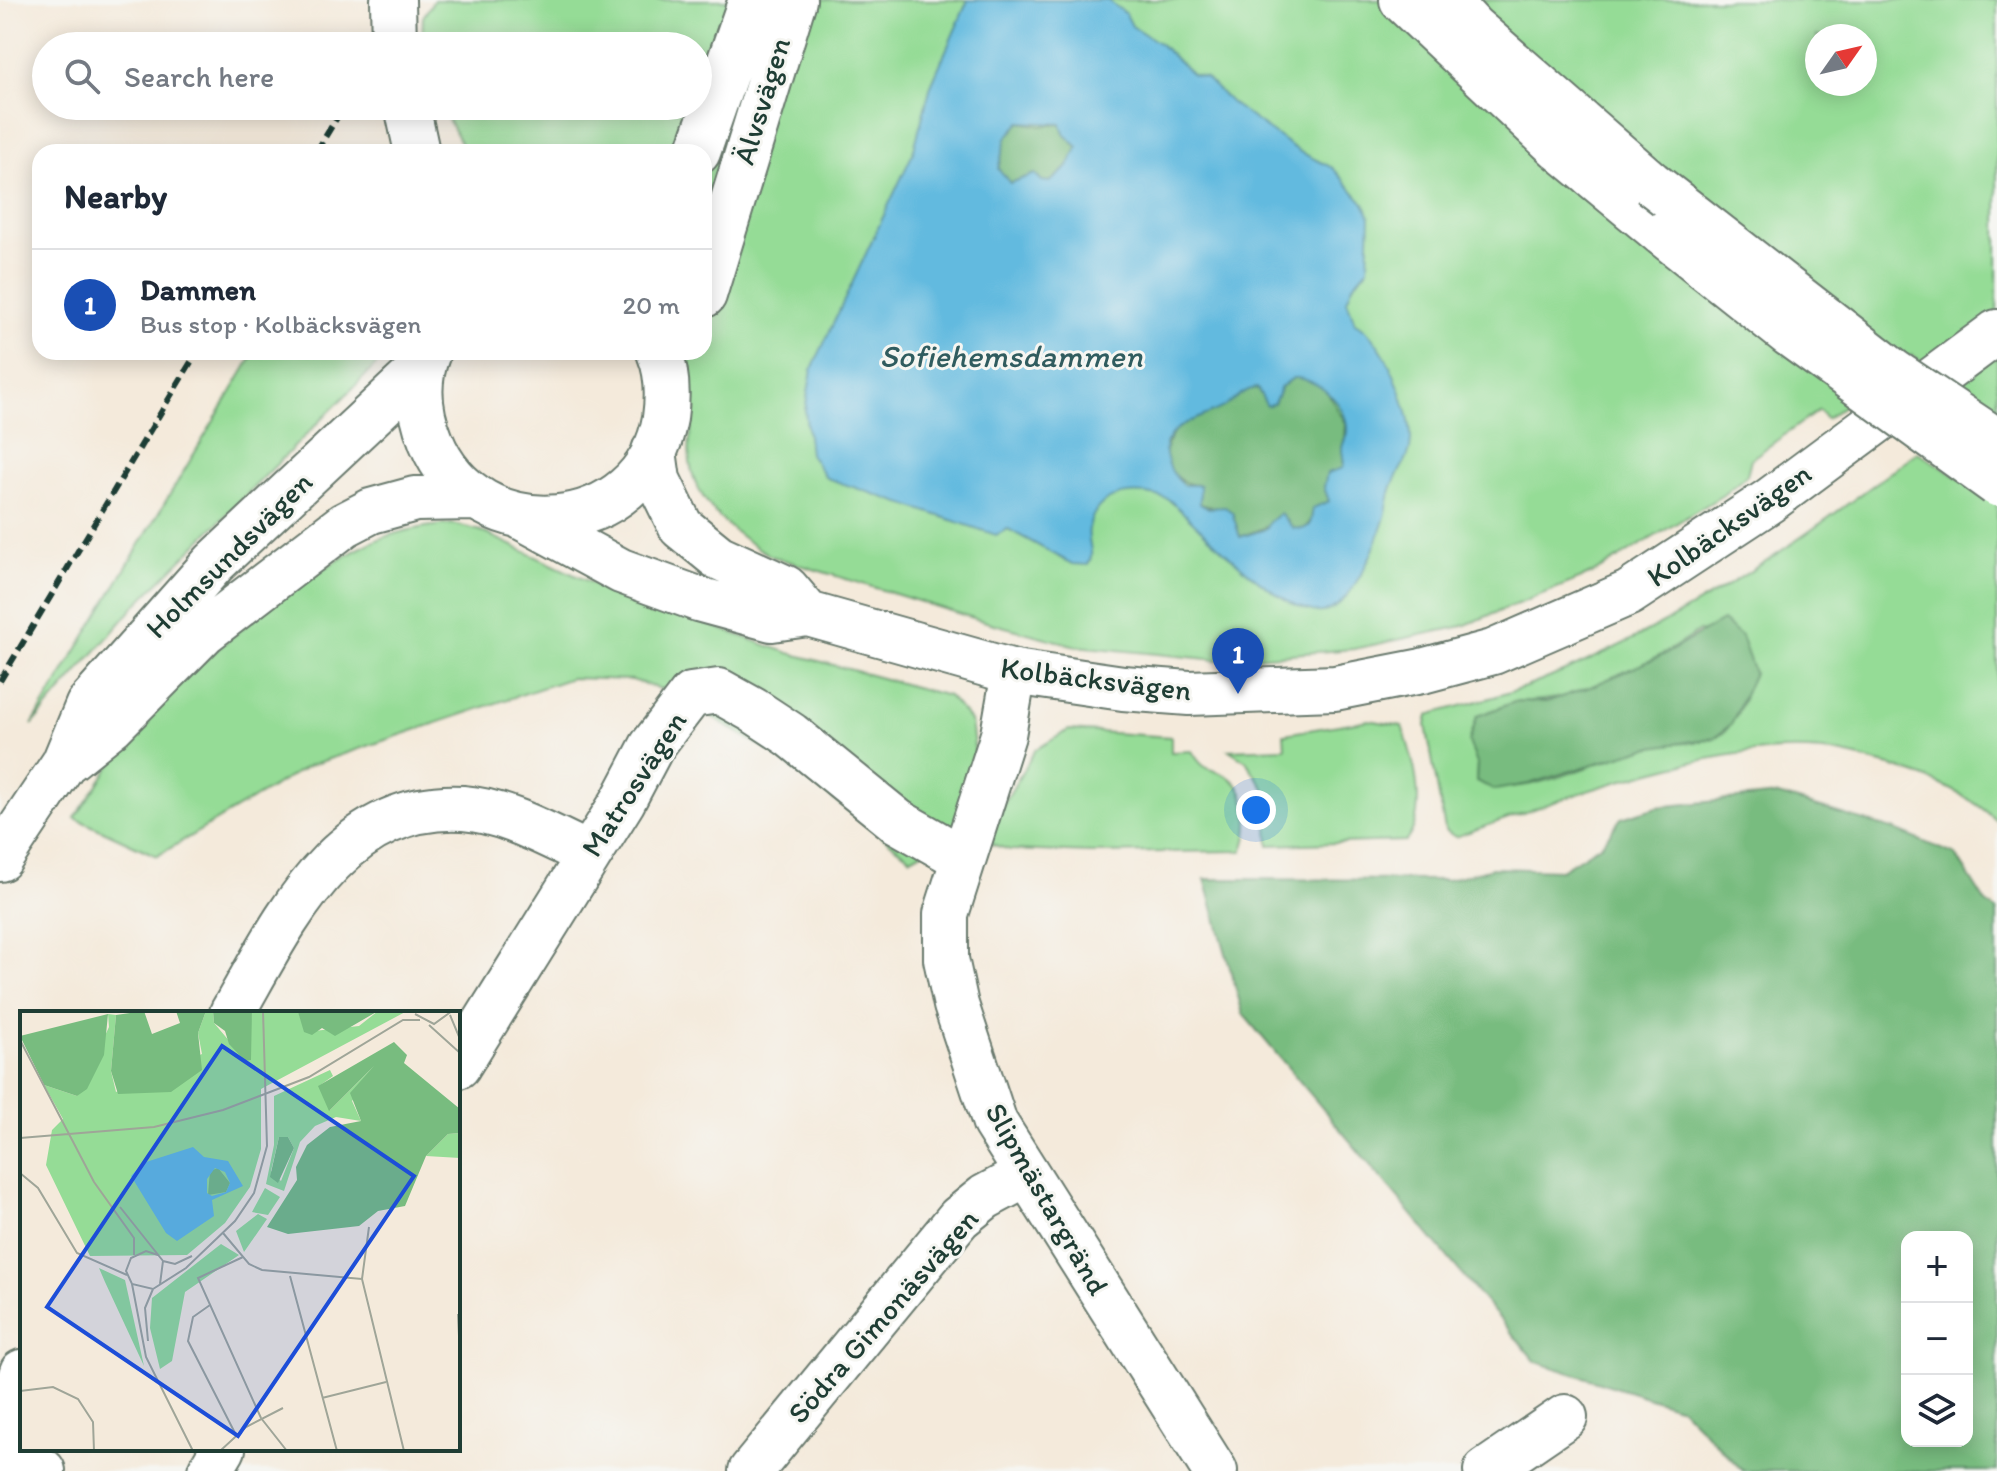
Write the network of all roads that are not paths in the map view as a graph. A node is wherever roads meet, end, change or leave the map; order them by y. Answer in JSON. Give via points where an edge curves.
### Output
{"nodes":[{"id":1,"x":393,"y":0,"type":"edge"},
{"id":2,"x":751,"y":0,"type":"edge"},
{"id":3,"x":794,"y":0,"type":"edge"},
{"id":4,"x":1402,"y":0,"type":"edge"},
{"id":5,"x":1447,"y":0,"type":"edge"},
{"id":6,"x":394,"y":32,"type":"edge"},
{"id":7,"x":712,"y":112,"type":"edge"},
{"id":8,"x":709,"y":120,"type":"edge"},
{"id":9,"x":701,"y":144,"type":"edge"},
{"id":10,"x":712,"y":269,"type":"edge"},
{"id":11,"x":1997,"y":332,"type":"edge"},
{"id":12,"x":425,"y":360,"type":"edge"},
{"id":13,"x":661,"y":360,"type":"edge"},
{"id":14,"x":684,"y":360,"type":"edge"},
{"id":15,"x":667,"y":404,"type":"junction"},
{"id":16,"x":1997,"y":441,"type":"edge"},
{"id":17,"x":654,"y":451,"type":"junction"},
{"id":18,"x":1997,"y":484,"type":"edge"},
{"id":19,"x":474,"y":498,"type":"junction"},
{"id":20,"x":523,"y":518,"type":"junction"},
{"id":21,"x":808,"y":614,"type":"junction"},
{"id":22,"x":1014,"y":672,"type":"junction"},
{"id":23,"x":64,"y":763,"type":"junction"},
{"id":24,"x":588,"y":854,"type":"junction"},
{"id":25,"x":962,"y":858,"type":"junction"},
{"id":26,"x":0,"y":859,"type":"edge"},
{"id":27,"x":233,"y":1011,"type":"edge"},
{"id":28,"x":460,"y":1063,"type":"edge"},
{"id":29,"x":1026,"y":1175,"type":"junction"},
{"id":30,"x":20,"y":1378,"type":"edge"},
{"id":31,"x":1565,"y":1417,"type":"dead end"},
{"id":32,"x":0,"y":1442,"type":"edge"},
{"id":33,"x":222,"y":1451,"type":"edge"},
{"id":34,"x":0,"y":1459,"type":"edge"},
{"id":35,"x":43,"y":1471,"type":"edge"},
{"id":36,"x":210,"y":1471,"type":"edge"},
{"id":37,"x":751,"y":1471,"type":"edge"},
{"id":38,"x":1215,"y":1471,"type":"edge"},
{"id":39,"x":1486,"y":1471,"type":"edge"}],
"edges":[{"from":1,"to":6,"type":"main road"},
{"from":2,"to":7,"type":"main road","name":"Älvsvägen"},
{"from":3,"to":10,"type":"main road","name":"Älvsvägen"},
{"from":4,"to":18,"type":"main road","bridge":true,"via":[[1558,147],[1663,234],[1789,334]]},
{"from":5,"to":16,"type":"main road","bridge":true,"via":[[1651,183],[1894,372]]},
{"from":8,"to":9,"type":"main road","name":"Älvsvägen"},
{"from":11,"to":22,"type":"main road","name":"Kolbäcksvägen","via":[[1698,550],[1629,593],[1493,652],[1335,688],[1238,694],[1123,688]]},
{"from":12,"to":19,"type":"main road","via":[[420,415],[440,465]]},
{"from":12,"to":23,"type":"main road","name":"Holmsundsvägen","via":[[214,563],[88,705]]},
{"from":13,"to":15,"type":"main road"},
{"from":14,"to":15,"type":"main road"},
{"from":15,"to":17,"type":"main road"},
{"from":17,"to":20,"type":"main road","via":[[632,482],[597,508],[564,518]]},
{"from":17,"to":21,"type":"main road","via":[[658,480],[681,527],[718,557],[786,588]]},
{"from":19,"to":20,"type":"main road","name":"Kolbäcksvägen"},
{"from":19,"to":23,"type":"main road","name":"Holmsundsvägen","via":[[415,499],[344,525],[204,632],[112,725]]},
{"from":20,"to":21,"type":"main road","name":"Kolbäcksvägen","via":[[621,571],[698,599],[772,619]]},
{"from":21,"to":22,"type":"main road","name":"Kolbäcksvägen"},
{"from":22,"to":25,"type":"main road","name":"Slipmästargränd","via":[[1003,735]]},
{"from":23,"to":26,"type":"main road","name":"Holmsundsvägen"},
{"from":24,"to":25,"type":"main road","name":"Matrosvägen","via":[[652,746],[691,695],[719,691],[791,735],[897,821]]},
{"from":24,"to":27,"type":"main road","via":[[521,824],[463,808],[402,817],[372,830],[320,871]]},
{"from":24,"to":28,"type":"main road","name":"Matrosvägen"},
{"from":25,"to":29,"type":"main road","name":"Slipmästargränd","via":[[946,914],[946,959],[995,1123]]},
{"from":29,"to":37,"type":"main road","name":"Södra Gimonäsvägen","via":[[959,1218]]},
{"from":29,"to":38,"type":"main road","name":"Slipmästargränd"},
{"from":30,"to":32,"type":"main road"},
{"from":31,"to":39,"type":"main road"},
{"from":33,"to":36,"type":"main road"},
{"from":34,"to":35,"type":"main road"}]}
